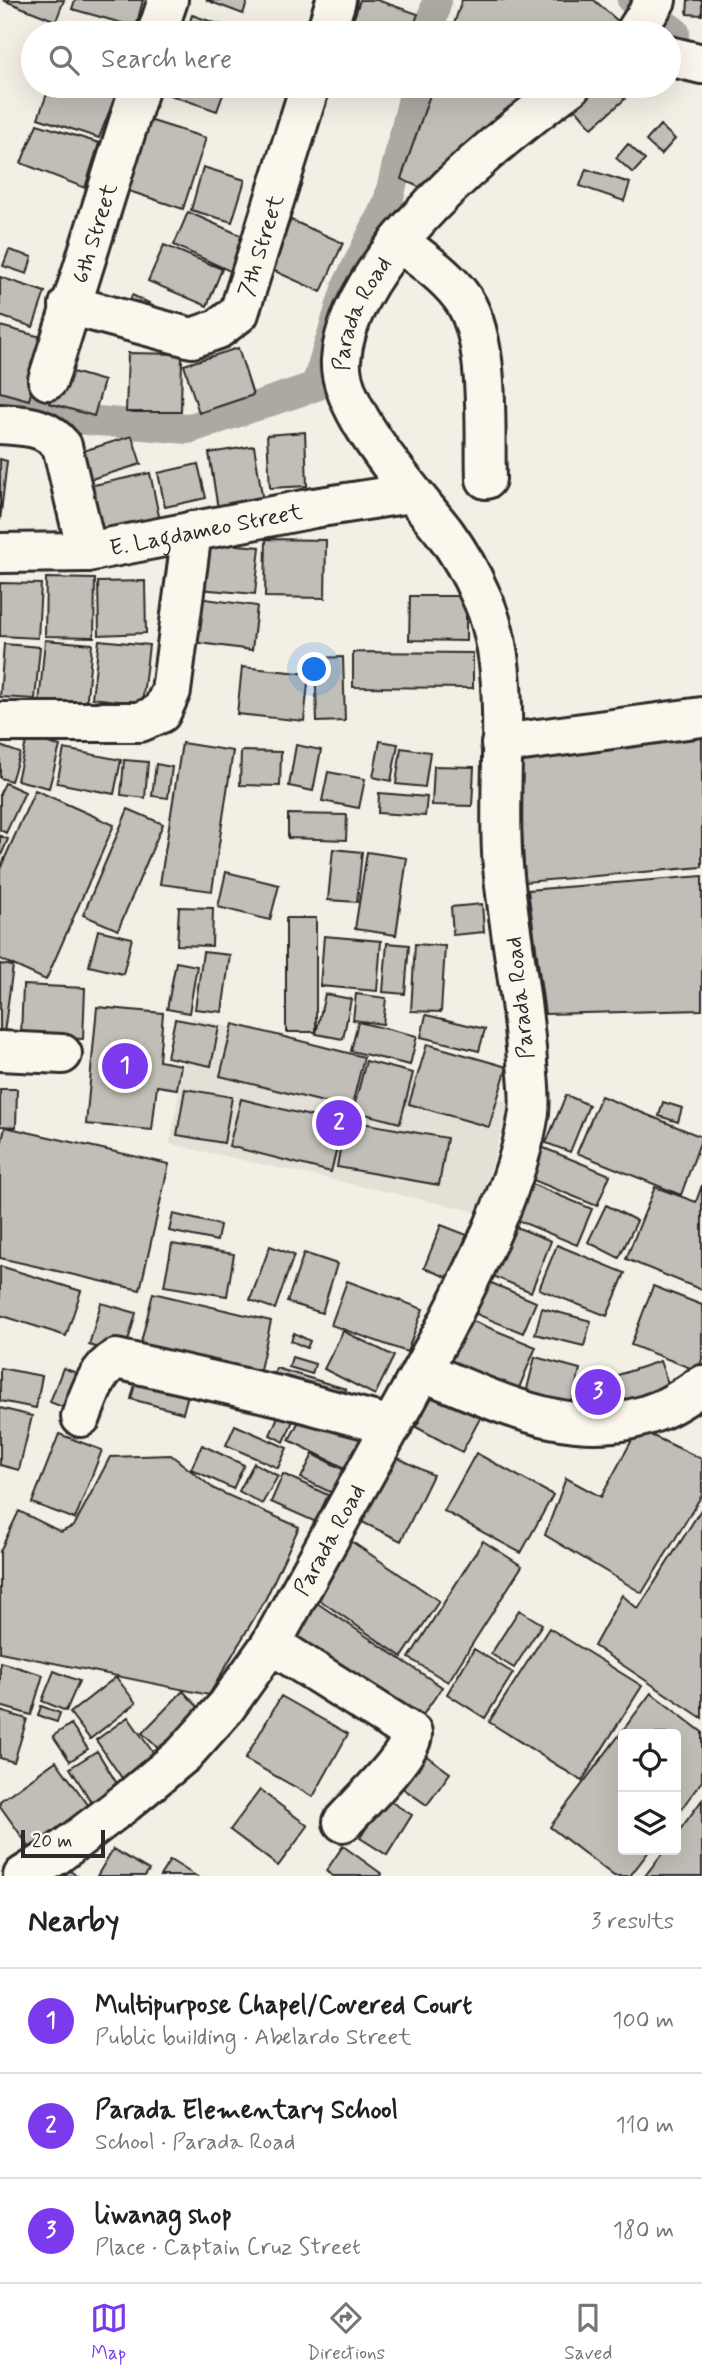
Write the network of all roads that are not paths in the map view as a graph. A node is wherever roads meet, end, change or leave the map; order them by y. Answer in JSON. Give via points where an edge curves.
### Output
{"nodes":[{"id":1,"x":168,"y":0,"type":"edge"},
{"id":2,"x":336,"y":0,"type":"edge"},
{"id":3,"x":161,"y":21,"type":"edge"},
{"id":4,"x":330,"y":21,"type":"edge"},
{"id":5,"x":681,"y":59,"type":"edge"},
{"id":6,"x":702,"y":64,"type":"edge"},
{"id":7,"x":136,"y":98,"type":"edge"},
{"id":8,"x":306,"y":98,"type":"edge"},
{"id":9,"x":556,"y":98,"type":"edge"},
{"id":10,"x":399,"y":242,"type":"junction"},
{"id":11,"x":69,"y":305,"type":"junction"},
{"id":12,"x":48,"y":380,"type":"dead end"},
{"id":13,"x":0,"y":424,"type":"edge"},
{"id":14,"x":486,"y":480,"type":"dead end"},
{"id":15,"x":411,"y":493,"type":"junction"},
{"id":16,"x":192,"y":531,"type":"junction"},
{"id":17,"x":87,"y":552,"type":"junction"},
{"id":18,"x":0,"y":553,"type":"edge"},
{"id":19,"x":702,"y":717,"type":"edge"},
{"id":20,"x":0,"y":722,"type":"edge"},
{"id":21,"x":501,"y":744,"type":"junction"},
{"id":22,"x":0,"y":1051,"type":"edge"},
{"id":23,"x":62,"y":1054,"type":"dead end"},
{"id":24,"x":422,"y":1371,"type":"junction"},
{"id":25,"x":702,"y":1385,"type":"edge"},
{"id":26,"x":81,"y":1417,"type":"dead end"},
{"id":27,"x":392,"y":1426,"type":"junction"},
{"id":28,"x":271,"y":1644,"type":"junction"},
{"id":29,"x":344,"y":1822,"type":"dead end"},
{"id":30,"x":23,"y":1876,"type":"edge"}],
"edges":[{"from":1,"to":3,"type":"street"},
{"from":2,"to":4,"type":"street"},
{"from":5,"to":6,"type":"street"},
{"from":7,"to":11,"type":"street","name":"6th Street"},
{"from":8,"to":11,"type":"street","name":"7th Street","via":[[239,313],[218,329],[192,338]]},
{"from":9,"to":10,"type":"street","name":"Parada Road","via":[[463,170]]},
{"from":10,"to":14,"type":"street","via":[[447,281],[470,310],[481,369]]},
{"from":10,"to":15,"type":"street","name":"Parada Road","via":[[364,293],[347,329],[340,363],[347,394]]},
{"from":11,"to":12,"type":"street","name":"6th Street"},
{"from":13,"to":17,"type":"street","via":[[38,426],[52,433],[62,446]]},
{"from":15,"to":16,"type":"street","name":"E. Lagdameo Street"},
{"from":15,"to":21,"type":"street","name":"Parada Road","via":[[446,534],[482,596],[497,653]]},
{"from":16,"to":17,"type":"street","name":"E. Lagdameo Street"},
{"from":16,"to":20,"type":"street","via":[[171,691],[161,713],[140,722]]},
{"from":17,"to":18,"type":"street","name":"E. Lagdameo Street"},
{"from":19,"to":21,"type":"street"},
{"from":21,"to":24,"type":"street","name":"Parada Road","via":[[502,864],[525,1027],[529,1109],[518,1160],[485,1242]]},
{"from":22,"to":23,"type":"street"},
{"from":24,"to":25,"type":"street","via":[[535,1416],[573,1424],[638,1418],[663,1410]]},
{"from":24,"to":27,"type":"street","name":"Parada Road"},
{"from":26,"to":27,"type":"street","via":[[95,1381],[116,1359]]},
{"from":27,"to":28,"type":"street","name":"Parada Road"},
{"from":28,"to":29,"type":"street","via":[[412,1734],[402,1759]]},
{"from":28,"to":30,"type":"street","name":"Parada Road","via":[[226,1707],[184,1754]]}]}
